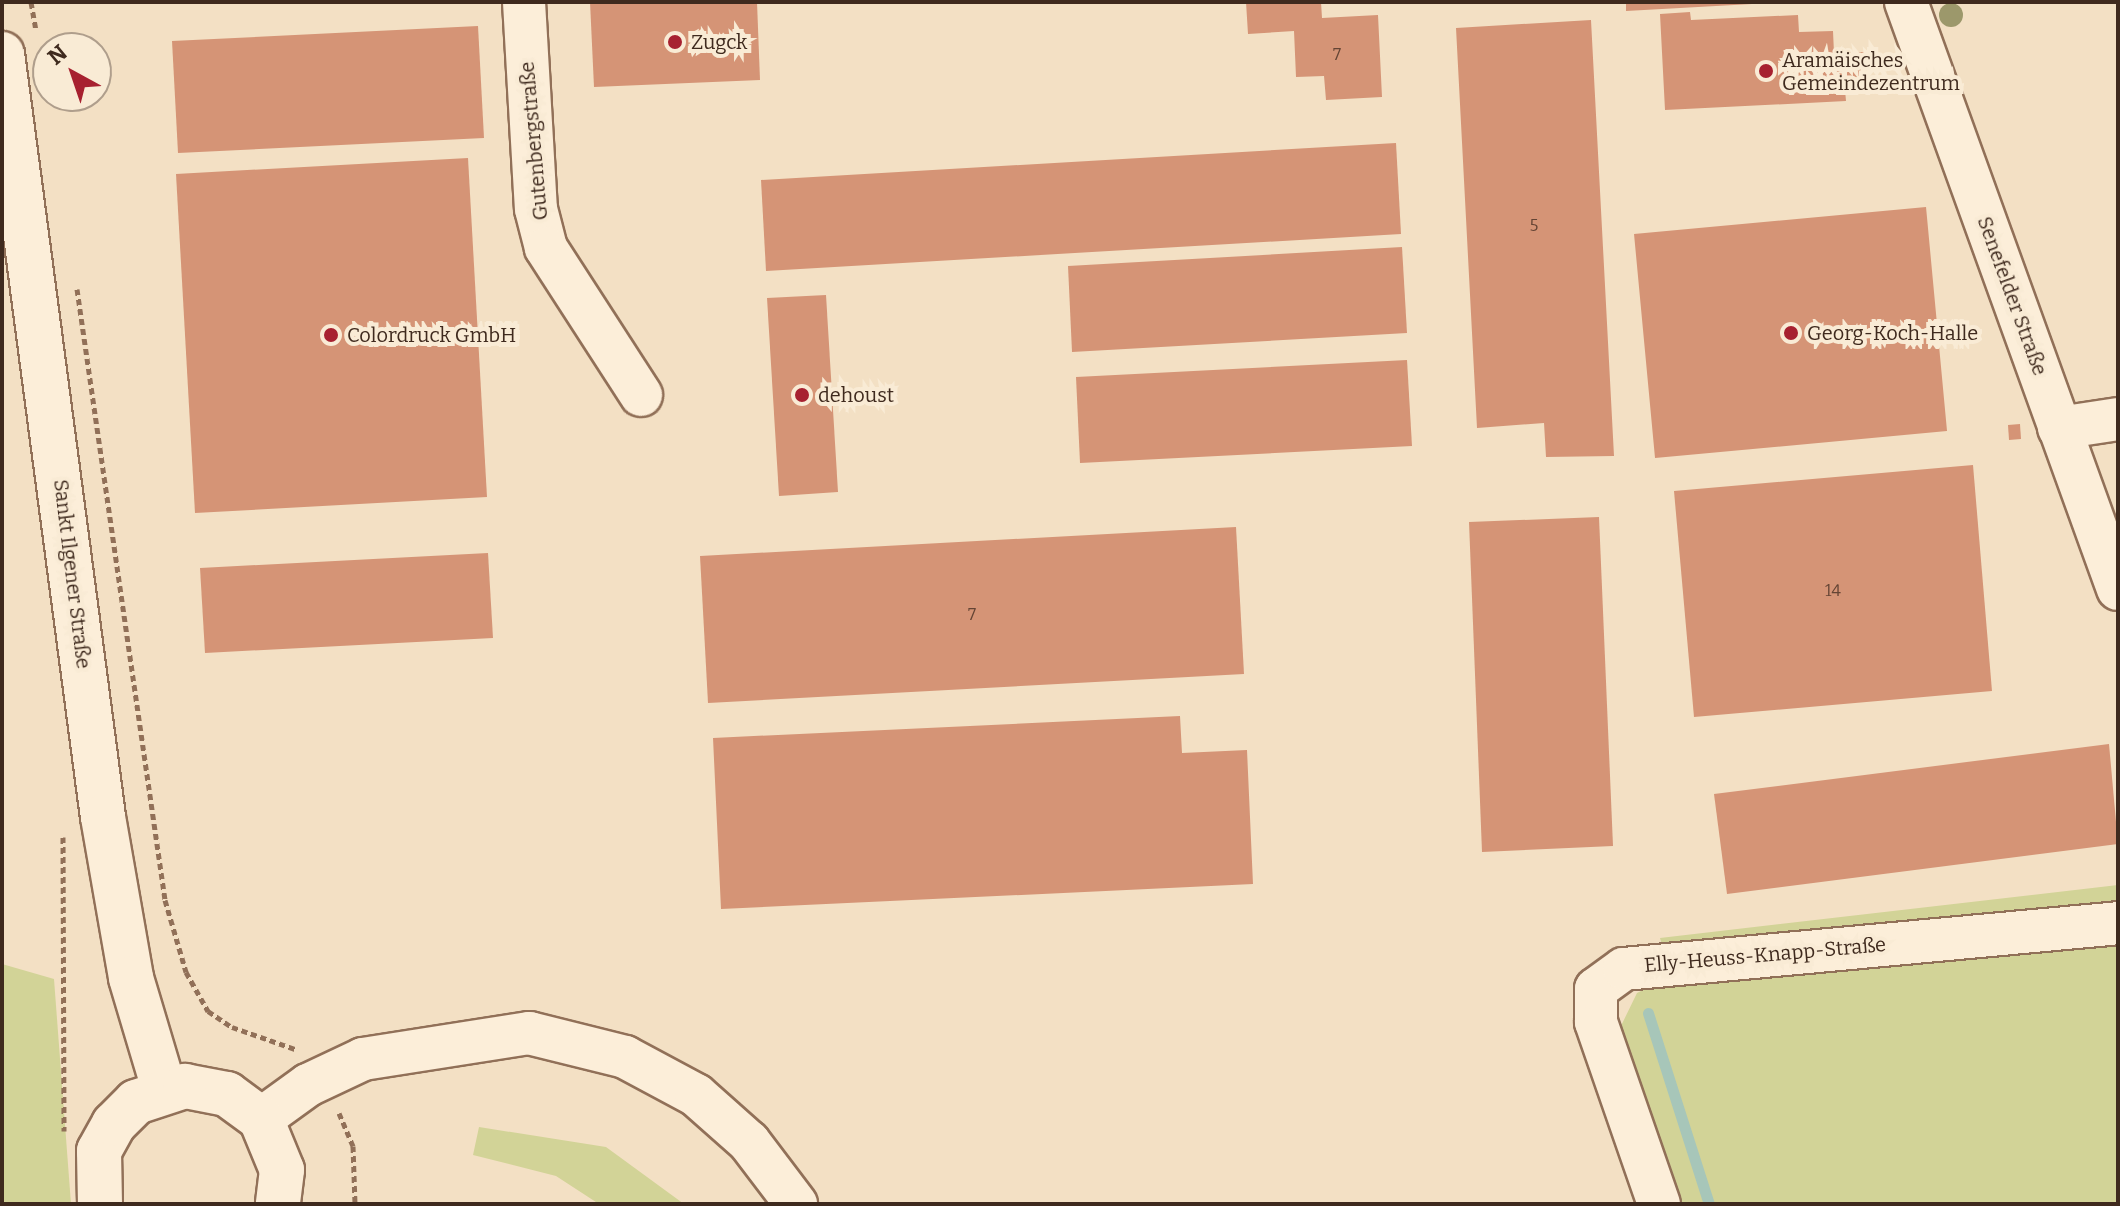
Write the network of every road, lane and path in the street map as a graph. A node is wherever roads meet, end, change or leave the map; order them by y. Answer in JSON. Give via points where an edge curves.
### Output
{"nodes":[{"id":1,"x":31,"y":2,"type":"edge"},
{"id":2,"x":524,"y":2,"type":"edge"},
{"id":3,"x":1906,"y":2,"type":"edge"},
{"id":4,"x":20,"y":50,"type":"edge"},
{"id":5,"x":77,"y":285,"type":"dead end"},
{"id":6,"x":641,"y":395,"type":"dead end"},
{"id":7,"x":2118,"y":419,"type":"edge"},
{"id":8,"x":2059,"y":428,"type":"junction"},
{"id":9,"x":2118,"y":589,"type":"edge"},
{"id":10,"x":2118,"y":923,"type":"edge"},
{"id":11,"x":317,"y":1081,"type":"junction"},
{"id":12,"x":164,"y":1089,"type":"junction"},
{"id":13,"x":261,"y":1119,"type":"junction"},
{"id":14,"x":100,"y":1204,"type":"edge"},
{"id":15,"x":278,"y":1204,"type":"edge"},
{"id":16,"x":355,"y":1204,"type":"edge"},
{"id":17,"x":796,"y":1204,"type":"edge"},
{"id":18,"x":1659,"y":1204,"type":"edge"}],
"edges":[{"from":1,"to":4,"type":"path"},
{"from":2,"to":6,"type":"street","name":"Gutenbergstraße","via":[[536,209],[546,248]]},
{"from":3,"to":8,"type":"street","name":"Senefelder Straße"},
{"from":4,"to":12,"type":"street","name":"Sankt Ilgener Straße","via":[[103,817],[131,978]]},
{"from":5,"to":11,"type":"path","via":[[165,900],[186,972],[208,1011],[232,1027],[291,1042]]},
{"from":7,"to":8,"type":"street"},
{"from":8,"to":9,"type":"street","name":"Senefelder Straße"},
{"from":10,"to":18,"type":"street","name":"Elly-Heuss-Knapp-Straße","via":[[1624,969],[1596,989],[1596,1022]]},
{"from":11,"to":13,"type":"street"},
{"from":11,"to":16,"type":"path","via":[[353,1146]]},
{"from":11,"to":17,"type":"street","via":[[363,1059],[529,1033],[625,1057],[696,1095],[749,1142]]},
{"from":12,"to":13,"type":"street","via":[[207,1087],[227,1094]]},
{"from":12,"to":14,"type":"street","via":[[136,1102],[114,1124],[99,1151]]},
{"from":13,"to":15,"type":"street","via":[[282,1170]]}]}
